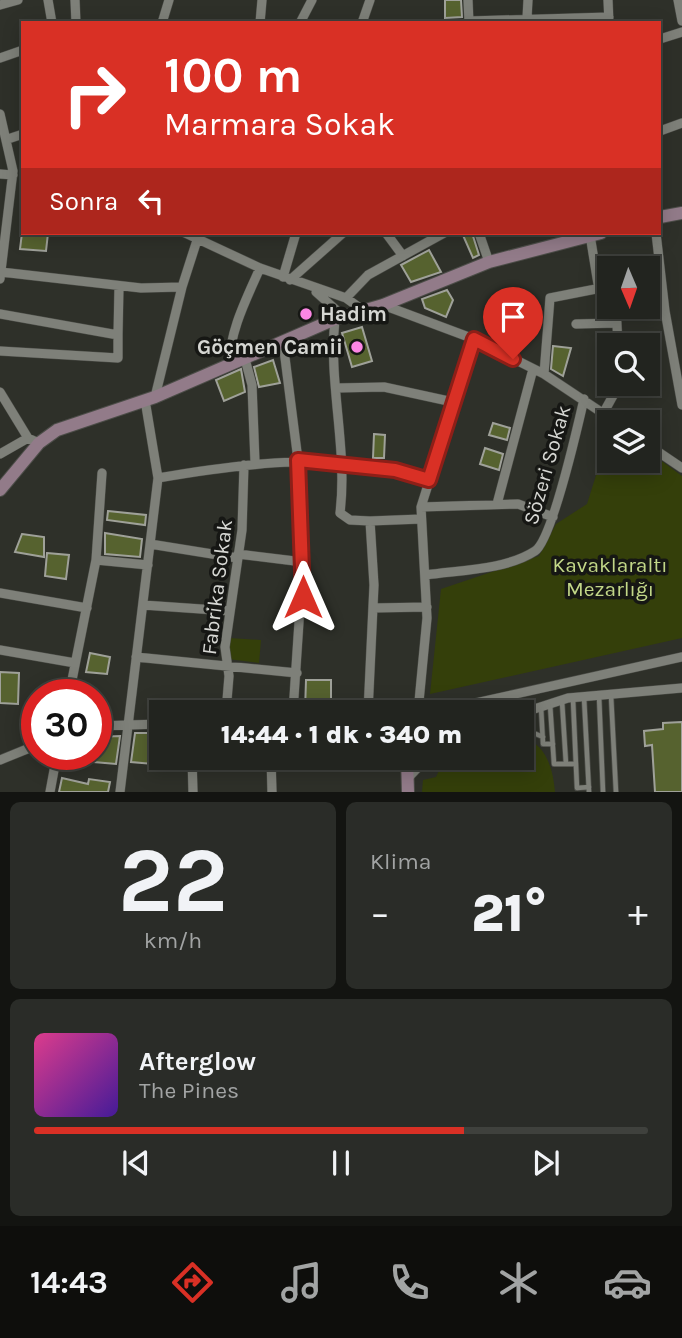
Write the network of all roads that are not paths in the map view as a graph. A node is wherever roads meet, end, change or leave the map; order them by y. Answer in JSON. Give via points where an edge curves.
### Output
{"nodes":[{"id":1,"x":18,"y":0,"type":"edge"},
{"id":2,"x":48,"y":0,"type":"edge"},
{"id":3,"x":75,"y":0,"type":"edge"},
{"id":4,"x":169,"y":0,"type":"edge"},
{"id":5,"x":262,"y":0,"type":"edge"},
{"id":6,"x":312,"y":0,"type":"edge"},
{"id":7,"x":370,"y":0,"type":"edge"},
{"id":8,"x":468,"y":0,"type":"edge"},
{"id":9,"x":528,"y":0,"type":"edge"},
{"id":10,"x":608,"y":0,"type":"edge"},
{"id":11,"x":678,"y":0,"type":"edge"},
{"id":12,"x":0,"y":5,"type":"edge"},
{"id":13,"x":527,"y":18,"type":"junction"},
{"id":14,"x":586,"y":20,"type":"edge"},
{"id":15,"x":609,"y":20,"type":"edge"},
{"id":16,"x":52,"y":21,"type":"edge"},
{"id":17,"x":76,"y":21,"type":"edge"},
{"id":18,"x":163,"y":21,"type":"edge"},
{"id":19,"x":260,"y":21,"type":"edge"},
{"id":20,"x":301,"y":21,"type":"edge"},
{"id":21,"x":363,"y":21,"type":"edge"},
{"id":22,"x":469,"y":21,"type":"edge"},
{"id":23,"x":484,"y":21,"type":"edge"},
{"id":24,"x":682,"y":21,"type":"edge"},
{"id":25,"x":682,"y":32,"type":"edge"},
{"id":26,"x":661,"y":39,"type":"edge"},
{"id":27,"x":21,"y":51,"type":"edge"},
{"id":28,"x":0,"y":58,"type":"edge"},
{"id":29,"x":0,"y":114,"type":"edge"},
{"id":30,"x":682,"y":123,"type":"edge"},
{"id":31,"x":661,"y":131,"type":"edge"},
{"id":32,"x":21,"y":135,"type":"edge"},
{"id":33,"x":8,"y":139,"type":"junction"},
{"id":34,"x":0,"y":174,"type":"edge"},
{"id":35,"x":16,"y":180,"type":"edge"},
{"id":36,"x":682,"y":213,"type":"edge"},
{"id":37,"x":661,"y":217,"type":"edge"},
{"id":38,"x":198,"y":235,"type":"edge"},
{"id":39,"x":296,"y":235,"type":"edge"},
{"id":40,"x":340,"y":235,"type":"edge"},
{"id":41,"x":388,"y":235,"type":"edge"},
{"id":42,"x":440,"y":235,"type":"edge"},
{"id":43,"x":480,"y":235,"type":"edge"},
{"id":44,"x":592,"y":235,"type":"edge"},
{"id":45,"x":596,"y":235,"type":"edge"},
{"id":46,"x":656,"y":235,"type":"edge"},
{"id":47,"x":2,"y":249,"type":"edge"},
{"id":48,"x":403,"y":256,"type":"junction"},
{"id":49,"x":600,"y":256,"type":"edge"},
{"id":50,"x":489,"y":261,"type":"junction"},
{"id":51,"x":260,"y":268,"type":"junction"},
{"id":52,"x":1,"y":276,"type":"edge"},
{"id":53,"x":287,"y":279,"type":"junction"},
{"id":54,"x":119,"y":287,"type":"junction"},
{"id":55,"x":181,"y":287,"type":"junction"},
{"id":56,"x":309,"y":287,"type":"junction"},
{"id":57,"x":597,"y":289,"type":"edge"},
{"id":58,"x":346,"y":298,"type":"junction"},
{"id":59,"x":383,"y":304,"type":"junction"},
{"id":60,"x":364,"y":311,"type":"junction"},
{"id":61,"x":0,"y":314,"type":"edge"},
{"id":62,"x":339,"y":318,"type":"junction"},
{"id":63,"x":617,"y":319,"type":"edge"},
{"id":64,"x":617,"y":323,"type":"junction"},
{"id":65,"x":576,"y":324,"type":"dead end"},
{"id":66,"x":617,"y":333,"type":"edge"},
{"id":67,"x":118,"y":335,"type":"junction"},
{"id":68,"x":474,"y":339,"type":"junction"},
{"id":69,"x":283,"y":342,"type":"junction"},
{"id":70,"x":0,"y":351,"type":"edge"},
{"id":71,"x":245,"y":359,"type":"junction"},
{"id":72,"x":678,"y":360,"type":"edge"},
{"id":73,"x":229,"y":365,"type":"junction"},
{"id":74,"x":533,"y":369,"type":"junction"},
{"id":75,"x":544,"y":374,"type":"junction"},
{"id":76,"x":337,"y":388,"type":"junction"},
{"id":77,"x":0,"y":392,"type":"edge"},
{"id":78,"x":150,"y":399,"type":"junction"},
{"id":79,"x":584,"y":399,"type":"junction"},
{"id":80,"x":453,"y":402,"type":"junction"},
{"id":81,"x":682,"y":405,"type":"edge"},
{"id":82,"x":601,"y":410,"type":"edge"},
{"id":83,"x":33,"y":443,"type":"junction"},
{"id":84,"x":660,"y":453,"type":"edge"},
{"id":85,"x":0,"y":454,"type":"edge"},
{"id":86,"x":298,"y":460,"type":"junction"},
{"id":87,"x":255,"y":463,"type":"junction"},
{"id":88,"x":344,"y":464,"type":"junction"},
{"id":89,"x":244,"y":465,"type":"junction"},
{"id":90,"x":682,"y":468,"type":"edge"},
{"id":91,"x":102,"y":473,"type":"dead end"},
{"id":92,"x":158,"y":478,"type":"junction"},
{"id":93,"x":429,"y":480,"type":"junction"},
{"id":94,"x":0,"y":490,"type":"edge"},
{"id":95,"x":497,"y":504,"type":"junction"},
{"id":96,"x":421,"y":507,"type":"junction"},
{"id":97,"x":553,"y":517,"type":"junction"},
{"id":98,"x":421,"y":519,"type":"junction"},
{"id":99,"x":370,"y":521,"type":"junction"},
{"id":100,"x":150,"y":544,"type":"junction"},
{"id":101,"x":238,"y":556,"type":"junction"},
{"id":102,"x":96,"y":560,"type":"junction"},
{"id":103,"x":303,"y":562,"type":"junction"},
{"id":104,"x":148,"y":565,"type":"junction"},
{"id":105,"x":426,"y":575,"type":"junction"},
{"id":106,"x":0,"y":593,"type":"edge"},
{"id":107,"x":143,"y":605,"type":"junction"},
{"id":108,"x":427,"y":607,"type":"junction"},
{"id":109,"x":87,"y":608,"type":"junction"},
{"id":110,"x":373,"y":608,"type":"junction"},
{"id":111,"x":230,"y":611,"type":"junction"},
{"id":112,"x":0,"y":650,"type":"edge"},
{"id":113,"x":136,"y":657,"type":"junction"},
{"id":114,"x":682,"y":657,"type":"edge"},
{"id":115,"x":75,"y":663,"type":"junction"},
{"id":116,"x":225,"y":667,"type":"junction"},
{"id":117,"x":297,"y":673,"type":"junction"},
{"id":118,"x":72,"y":679,"type":"edge"},
{"id":119,"x":682,"y":688,"type":"edge"},
{"id":120,"x":611,"y":692,"type":"junction"},
{"id":121,"x":598,"y":694,"type":"junction"},
{"id":122,"x":584,"y":696,"type":"junction"},
{"id":123,"x":573,"y":698,"type":"junction"},
{"id":124,"x":227,"y":700,"type":"edge"},
{"id":125,"x":294,"y":700,"type":"edge"},
{"id":126,"x":369,"y":700,"type":"edge"},
{"id":127,"x":419,"y":700,"type":"edge"},
{"id":128,"x":489,"y":700,"type":"edge"},
{"id":129,"x":562,"y":700,"type":"junction"},
{"id":130,"x":545,"y":705,"type":"junction"},
{"id":131,"x":534,"y":709,"type":"edge"},
{"id":132,"x":149,"y":724,"type":"edge"},
{"id":133,"x":112,"y":725,"type":"edge"},
{"id":134,"x":127,"y":725,"type":"junction"},
{"id":135,"x":534,"y":733,"type":"edge"},
{"id":136,"x":543,"y":737,"type":"junction"},
{"id":137,"x":553,"y":744,"type":"junction"},
{"id":138,"x":21,"y":751,"type":"edge"},
{"id":139,"x":0,"y":760,"type":"edge"},
{"id":140,"x":566,"y":764,"type":"junction"},
{"id":141,"x":576,"y":764,"type":"junction"},
{"id":142,"x":54,"y":770,"type":"edge"},
{"id":143,"x":192,"y":770,"type":"edge"},
{"id":144,"x":271,"y":770,"type":"edge"},
{"id":145,"x":408,"y":770,"type":"edge"},
{"id":146,"x":416,"y":770,"type":"edge"},
{"id":147,"x":408,"y":778,"type":"junction"},
{"id":148,"x":589,"y":790,"type":"edge"},
{"id":149,"x":50,"y":792,"type":"edge"},
{"id":150,"x":120,"y":792,"type":"edge"},
{"id":151,"x":193,"y":792,"type":"edge"},
{"id":152,"x":272,"y":792,"type":"edge"},
{"id":153,"x":408,"y":792,"type":"edge"},
{"id":154,"x":603,"y":792,"type":"edge"},
{"id":155,"x":616,"y":792,"type":"edge"}],
"edges":[{"from":1,"to":12,"type":"street"},
{"from":2,"to":16,"type":"street"},
{"from":3,"to":17,"type":"street"},
{"from":4,"to":18,"type":"street"},
{"from":5,"to":19,"type":"street"},
{"from":6,"to":20,"type":"street"},
{"from":7,"to":21,"type":"street"},
{"from":8,"to":22,"type":"street"},
{"from":9,"to":13,"type":"street"},
{"from":10,"to":15,"type":"street"},
{"from":11,"to":24,"type":"street"},
{"from":13,"to":14,"type":"street"},
{"from":13,"to":23,"type":"street"},
{"from":14,"to":15,"type":"street"},
{"from":25,"to":26,"type":"street"},
{"from":27,"to":28,"type":"street"},
{"from":29,"to":33,"type":"street"},
{"from":30,"to":31,"type":"street"},
{"from":32,"to":33,"type":"street"},
{"from":33,"to":35,"type":"street"},
{"from":34,"to":35,"type":"street"},
{"from":35,"to":47,"type":"street"},
{"from":36,"to":37,"type":"street"},
{"from":38,"to":51,"type":"street"},
{"from":38,"to":55,"type":"street"},
{"from":39,"to":53,"type":"street"},
{"from":40,"to":53,"type":"street"},
{"from":41,"to":48,"type":"street"},
{"from":42,"to":48,"type":"street"},
{"from":43,"to":50,"type":"street"},
{"from":44,"to":50,"type":"street"},
{"from":45,"to":49,"type":"street"},
{"from":46,"to":72,"type":"street","via":[[665,311]]},
{"from":47,"to":52,"type":"street"},
{"from":48,"to":58,"type":"street","via":[[368,275]]},
{"from":50,"to":59,"type":"street"},
{"from":51,"to":53,"type":"street"},
{"from":51,"to":73,"type":"street","via":[[240,313]]},
{"from":52,"to":54,"type":"street"},
{"from":53,"to":56,"type":"street"},
{"from":54,"to":55,"type":"street"},
{"from":54,"to":67,"type":"street"},
{"from":55,"to":78,"type":"street"},
{"from":56,"to":58,"type":"street"},
{"from":56,"to":62,"type":"street","via":[[333,305]]},
{"from":57,"to":75,"type":"street","via":[[550,298]]},
{"from":58,"to":60,"type":"street"},
{"from":59,"to":60,"type":"street"},
{"from":59,"to":68,"type":"street"},
{"from":60,"to":62,"type":"street"},
{"from":61,"to":67,"type":"street"},
{"from":62,"to":69,"type":"street"},
{"from":62,"to":76,"type":"street","via":[[332,350]]},
{"from":63,"to":64,"type":"street"},
{"from":64,"to":65,"type":"street"},
{"from":64,"to":66,"type":"street"},
{"from":67,"to":70,"type":"street","via":[[118,358]]},
{"from":68,"to":74,"type":"street"},
{"from":68,"to":80,"type":"street"},
{"from":69,"to":71,"type":"street"},
{"from":69,"to":86,"type":"street"},
{"from":71,"to":73,"type":"street"},
{"from":71,"to":87,"type":"street","via":[[252,385]]},
{"from":72,"to":81,"type":"street"},
{"from":73,"to":78,"type":"street"},
{"from":74,"to":75,"type":"street"},
{"from":74,"to":95,"type":"street"},
{"from":75,"to":79,"type":"street"},
{"from":76,"to":80,"type":"street","via":[[384,387]]},
{"from":76,"to":88,"type":"street"},
{"from":77,"to":83,"type":"street"},
{"from":78,"to":83,"type":"street","via":[[57,430]]},
{"from":78,"to":92,"type":"street"},
{"from":79,"to":82,"type":"street"},
{"from":79,"to":97,"type":"street","name":"Sözeri Sokak"},
{"from":80,"to":93,"type":"street"},
{"from":83,"to":85,"type":"street"},
{"from":83,"to":94,"type":"street"},
{"from":84,"to":90,"type":"street"},
{"from":86,"to":87,"type":"street"},
{"from":86,"to":88,"type":"street"},
{"from":86,"to":103,"type":"street"},
{"from":87,"to":89,"type":"street"},
{"from":88,"to":93,"type":"street","via":[[395,470]]},
{"from":88,"to":99,"type":"street","via":[[340,513],[350,520]]},
{"from":89,"to":92,"type":"street"},
{"from":89,"to":101,"type":"street","name":"Fabrika Sokak"},
{"from":91,"to":102,"type":"street"},
{"from":92,"to":100,"type":"street"},
{"from":93,"to":96,"type":"street"},
{"from":95,"to":96,"type":"street"},
{"from":95,"to":97,"type":"street","via":[[518,505]]},
{"from":96,"to":98,"type":"street"},
{"from":97,"to":105,"type":"street","name":"Sözeri Sokak","via":[[534,552]]},
{"from":98,"to":99,"type":"street"},
{"from":98,"to":105,"type":"street"},
{"from":99,"to":110,"type":"street"},
{"from":100,"to":101,"type":"street"},
{"from":100,"to":104,"type":"street"},
{"from":101,"to":103,"type":"street"},
{"from":101,"to":111,"type":"street","name":"Fabrika Sokak"},
{"from":102,"to":104,"type":"street"},
{"from":102,"to":109,"type":"street"},
{"from":103,"to":117,"type":"street"},
{"from":104,"to":107,"type":"street"},
{"from":105,"to":108,"type":"street"},
{"from":106,"to":109,"type":"street"},
{"from":107,"to":111,"type":"street"},
{"from":107,"to":113,"type":"street"},
{"from":108,"to":110,"type":"street"},
{"from":108,"to":127,"type":"street"},
{"from":109,"to":115,"type":"street"},
{"from":110,"to":126,"type":"street"},
{"from":111,"to":116,"type":"street","name":"Fabrika Sokak"},
{"from":112,"to":115,"type":"street"},
{"from":113,"to":116,"type":"street"},
{"from":113,"to":134,"type":"street"},
{"from":114,"to":128,"type":"street"},
{"from":115,"to":118,"type":"street"},
{"from":116,"to":117,"type":"street"},
{"from":116,"to":124,"type":"street","name":"Fabrika Sokak"},
{"from":117,"to":125,"type":"street"},
{"from":119,"to":120,"type":"street"},
{"from":120,"to":121,"type":"street"},
{"from":120,"to":155,"type":"lane"},
{"from":121,"to":122,"type":"street"},
{"from":121,"to":154,"type":"lane"},
{"from":122,"to":123,"type":"street"},
{"from":122,"to":148,"type":"lane"},
{"from":123,"to":129,"type":"street"},
{"from":123,"to":141,"type":"lane"},
{"from":129,"to":130,"type":"street"},
{"from":129,"to":140,"type":"lane"},
{"from":130,"to":131,"type":"street"},
{"from":130,"to":136,"type":"lane"},
{"from":130,"to":137,"type":"lane"},
{"from":132,"to":134,"type":"street"},
{"from":133,"to":134,"type":"street"},
{"from":134,"to":150,"type":"street"},
{"from":135,"to":136,"type":"lane"},
{"from":136,"to":137,"type":"lane","via":[[543,744]]},
{"from":137,"to":140,"type":"lane","via":[[554,764]]},
{"from":138,"to":139,"type":"street"},
{"from":140,"to":141,"type":"lane"},
{"from":141,"to":148,"type":"lane","via":[[577,788]]},
{"from":142,"to":149,"type":"street"},
{"from":143,"to":151,"type":"street"},
{"from":144,"to":152,"type":"street"},
{"from":145,"to":147,"type":"street"},
{"from":146,"to":147,"type":"street"},
{"from":147,"to":153,"type":"street"}]}
